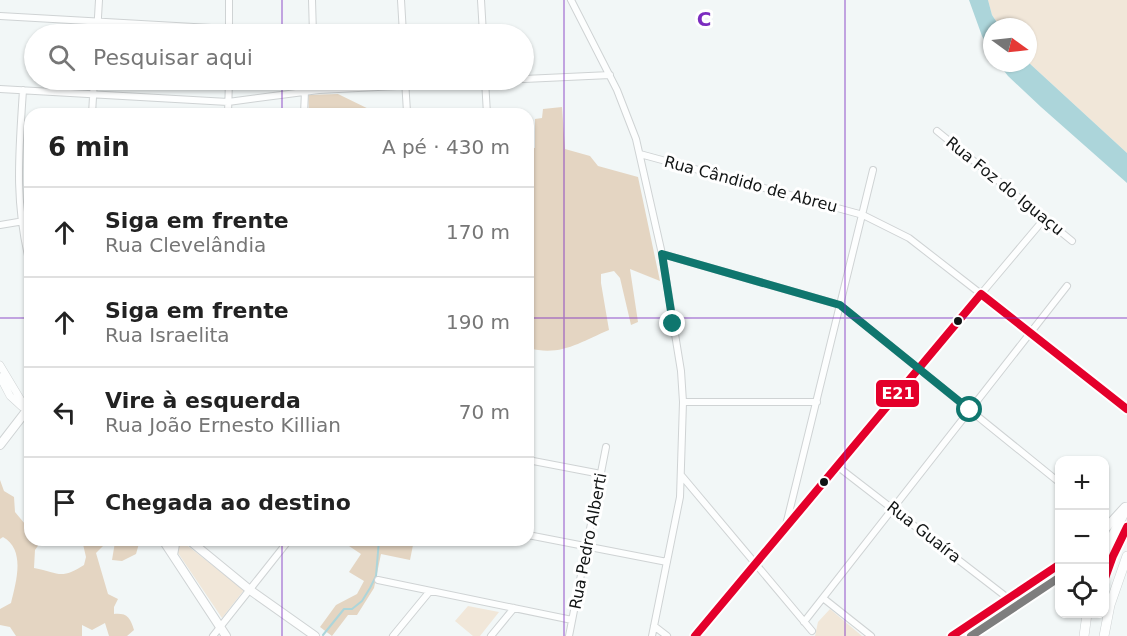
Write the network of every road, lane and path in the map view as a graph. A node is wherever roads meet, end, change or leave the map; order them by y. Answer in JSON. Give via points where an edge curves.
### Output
{"nodes":[{"id":1,"x":99,"y":0,"type":"edge"},
{"id":2,"x":229,"y":0,"type":"edge"},
{"id":3,"x":312,"y":0,"type":"edge"},
{"id":4,"x":401,"y":0,"type":"edge"},
{"id":5,"x":481,"y":0,"type":"edge"},
{"id":6,"x":571,"y":0,"type":"edge"},
{"id":7,"x":0,"y":16,"type":"edge"},
{"id":8,"x":98,"y":22,"type":"junction"},
{"id":9,"x":124,"y":24,"type":"edge"},
{"id":10,"x":229,"y":24,"type":"edge"},
{"id":11,"x":313,"y":24,"type":"edge"},
{"id":12,"x":402,"y":24,"type":"edge"},
{"id":13,"x":482,"y":24,"type":"edge"},
{"id":14,"x":610,"y":75,"type":"junction"},
{"id":15,"x":534,"y":79,"type":"edge"},
{"id":16,"x":0,"y":89,"type":"edge"},
{"id":17,"x":23,"y":90,"type":"junction"},
{"id":18,"x":94,"y":90,"type":"edge"},
{"id":19,"x":229,"y":90,"type":"edge"},
{"id":20,"x":319,"y":90,"type":"edge"},
{"id":21,"x":406,"y":90,"type":"edge"},
{"id":22,"x":486,"y":90,"type":"edge"},
{"id":23,"x":305,"y":92,"type":"junction"},
{"id":24,"x":94,"y":94,"type":"junction"},
{"id":25,"x":228,"y":102,"type":"junction"},
{"id":26,"x":93,"y":108,"type":"edge"},
{"id":27,"x":228,"y":108,"type":"edge"},
{"id":28,"x":304,"y":108,"type":"edge"},
{"id":29,"x":407,"y":108,"type":"edge"},
{"id":30,"x":487,"y":108,"type":"edge"},
{"id":31,"x":937,"y":131,"type":"dead end"},
{"id":32,"x":640,"y":154,"type":"junction"},
{"id":33,"x":873,"y":170,"type":"dead end"},
{"id":34,"x":862,"y":215,"type":"junction"},
{"id":35,"x":1045,"y":218,"type":"junction"},
{"id":36,"x":24,"y":221,"type":"edge"},
{"id":37,"x":21,"y":222,"type":"junction"},
{"id":38,"x":0,"y":225,"type":"edge"},
{"id":39,"x":24,"y":236,"type":"edge"},
{"id":40,"x":1072,"y":241,"type":"dead end"},
{"id":41,"x":662,"y":254,"type":"junction"},
{"id":42,"x":1067,"y":286,"type":"dead end"},
{"id":43,"x":981,"y":294,"type":"junction"},
{"id":44,"x":840,"y":305,"type":"junction"},
{"id":45,"x":1030,"y":333,"type":"junction"},
{"id":46,"x":0,"y":365,"type":"edge"},
{"id":47,"x":919,"y":369,"type":"junction"},
{"id":48,"x":0,"y":377,"type":"edge"},
{"id":49,"x":683,"y":402,"type":"junction"},
{"id":50,"x":817,"y":402,"type":"junction"},
{"id":51,"x":24,"y":403,"type":"edge"},
{"id":52,"x":24,"y":408,"type":"edge"},
{"id":53,"x":1127,"y":409,"type":"edge"},
{"id":54,"x":970,"y":410,"type":"junction"},
{"id":55,"x":24,"y":417,"type":"edge"},
{"id":56,"x":0,"y":445,"type":"edge"},
{"id":57,"x":606,"y":447,"type":"dead end"},
{"id":58,"x":534,"y":461,"type":"edge"},
{"id":59,"x":837,"y":466,"type":"junction"},
{"id":60,"x":601,"y":474,"type":"junction"},
{"id":61,"x":681,"y":475,"type":"junction"},
{"id":62,"x":1055,"y":480,"type":"edge"},
{"id":63,"x":1127,"y":506,"type":"edge"},
{"id":64,"x":893,"y":508,"type":"junction"},
{"id":65,"x":1109,"y":522,"type":"edge"},
{"id":66,"x":785,"y":528,"type":"junction"},
{"id":67,"x":534,"y":536,"type":"edge"},
{"id":68,"x":1109,"y":543,"type":"edge"},
{"id":69,"x":169,"y":546,"type":"edge"},
{"id":70,"x":175,"y":546,"type":"edge"},
{"id":71,"x":195,"y":546,"type":"edge"},
{"id":72,"x":284,"y":546,"type":"edge"},
{"id":73,"x":587,"y":547,"type":"junction"},
{"id":74,"x":173,"y":555,"type":"junction"},
{"id":75,"x":1127,"y":556,"type":"edge"},
{"id":76,"x":667,"y":562,"type":"junction"},
{"id":77,"x":755,"y":563,"type":"junction"},
{"id":78,"x":1055,"y":567,"type":"edge"},
{"id":79,"x":378,"y":580,"type":"dead end"},
{"id":80,"x":250,"y":590,"type":"junction"},
{"id":81,"x":430,"y":591,"type":"junction"},
{"id":82,"x":823,"y":598,"type":"junction"},
{"id":83,"x":1009,"y":599,"type":"junction"},
{"id":84,"x":514,"y":608,"type":"junction"},
{"id":85,"x":1086,"y":618,"type":"edge"},
{"id":86,"x":572,"y":620,"type":"junction"},
{"id":87,"x":804,"y":622,"type":"junction"},
{"id":88,"x":654,"y":626,"type":"junction"},
{"id":89,"x":220,"y":627,"type":"junction"},
{"id":90,"x":812,"y":631,"type":"dead end"},
{"id":91,"x":213,"y":636,"type":"edge"},
{"id":92,"x":226,"y":636,"type":"edge"},
{"id":93,"x":315,"y":636,"type":"edge"},
{"id":94,"x":393,"y":636,"type":"edge"},
{"id":95,"x":491,"y":636,"type":"edge"},
{"id":96,"x":569,"y":636,"type":"edge"},
{"id":97,"x":652,"y":636,"type":"edge"},
{"id":98,"x":667,"y":636,"type":"edge"},
{"id":99,"x":695,"y":636,"type":"edge"},
{"id":100,"x":871,"y":636,"type":"edge"},
{"id":101,"x":952,"y":636,"type":"edge"},
{"id":102,"x":1084,"y":636,"type":"edge"},
{"id":103,"x":1104,"y":636,"type":"edge"}],
"edges":[{"from":1,"to":8,"type":"street"},
{"from":2,"to":10,"type":"street"},
{"from":3,"to":11,"type":"street"},
{"from":4,"to":12,"type":"street"},
{"from":5,"to":13,"type":"street"},
{"from":6,"to":14,"type":"street"},
{"from":7,"to":8,"type":"street"},
{"from":8,"to":9,"type":"street"},
{"from":14,"to":15,"type":"street"},
{"from":14,"to":32,"type":"street"},
{"from":16,"to":17,"type":"street"},
{"from":17,"to":24,"type":"street"},
{"from":17,"to":37,"type":"street","via":[[18,181]]},
{"from":18,"to":24,"type":"street"},
{"from":19,"to":25,"type":"street"},
{"from":20,"to":23,"type":"street"},
{"from":21,"to":29,"type":"street"},
{"from":22,"to":30,"type":"street"},
{"from":23,"to":25,"type":"street"},
{"from":23,"to":28,"type":"street"},
{"from":24,"to":25,"type":"street"},
{"from":24,"to":26,"type":"street"},
{"from":25,"to":27,"type":"street"},
{"from":31,"to":35,"type":"street","name":"Rua Foz do Iguaçu"},
{"from":32,"to":34,"type":"street","name":"Rua Cândido de Abreu"},
{"from":32,"to":41,"type":"street"},
{"from":33,"to":34,"type":"street"},
{"from":34,"to":43,"type":"street","name":"Rua Cândido de Abreu","via":[[909,238]]},
{"from":34,"to":44,"type":"street"},
{"from":35,"to":40,"type":"street","name":"Rua Foz do Iguaçu"},
{"from":35,"to":43,"type":"street"},
{"from":36,"to":37,"type":"street"},
{"from":37,"to":38,"type":"street"},
{"from":37,"to":39,"type":"street"},
{"from":41,"to":44,"type":"street"},
{"from":41,"to":49,"type":"street"},
{"from":42,"to":45,"type":"street"},
{"from":43,"to":45,"type":"main road"},
{"from":43,"to":47,"type":"main road"},
{"from":44,"to":47,"type":"street"},
{"from":44,"to":50,"type":"street"},
{"from":45,"to":53,"type":"main road"},
{"from":45,"to":54,"type":"street"},
{"from":46,"to":51,"type":"street"},
{"from":47,"to":54,"type":"street"},
{"from":47,"to":59,"type":"main road"},
{"from":48,"to":52,"type":"street","via":[[15,402]]},
{"from":49,"to":50,"type":"street"},
{"from":49,"to":61,"type":"street"},
{"from":50,"to":66,"type":"street"},
{"from":54,"to":62,"type":"street"},
{"from":54,"to":64,"type":"street"},
{"from":55,"to":56,"type":"main road"},
{"from":57,"to":60,"type":"street","name":"Rua Pedro Alberti"},
{"from":58,"to":60,"type":"street"},
{"from":59,"to":64,"type":"street","name":"Rua Guaíra"},
{"from":59,"to":66,"type":"main road"},
{"from":60,"to":73,"type":"street","name":"Rua Pedro Alberti"},
{"from":61,"to":76,"type":"street"},
{"from":61,"to":77,"type":"street"},
{"from":63,"to":65,"type":"main road"},
{"from":63,"to":68,"type":"main road"},
{"from":64,"to":82,"type":"street"},
{"from":64,"to":83,"type":"street","name":"Rua Guaíra"},
{"from":66,"to":77,"type":"main road"},
{"from":67,"to":73,"type":"street"},
{"from":69,"to":74,"type":"main road"},
{"from":70,"to":74,"type":"main road"},
{"from":71,"to":80,"type":"main road"},
{"from":72,"to":80,"type":"street"},
{"from":73,"to":76,"type":"street"},
{"from":73,"to":86,"type":"street","name":"Rua Pedro Alberti"},
{"from":74,"to":89,"type":"main road"},
{"from":75,"to":103,"type":"main road"},
{"from":76,"to":88,"type":"street"},
{"from":77,"to":87,"type":"street"},
{"from":77,"to":99,"type":"main road"},
{"from":78,"to":83,"type":"main road"},
{"from":79,"to":81,"type":"street"},
{"from":80,"to":89,"type":"street"},
{"from":80,"to":93,"type":"main road"},
{"from":81,"to":84,"type":"street"},
{"from":81,"to":94,"type":"street"},
{"from":82,"to":87,"type":"street"},
{"from":82,"to":100,"type":"street"},
{"from":83,"to":101,"type":"main road"},
{"from":84,"to":86,"type":"street"},
{"from":84,"to":95,"type":"street"},
{"from":85,"to":102,"type":"main road"},
{"from":86,"to":96,"type":"street","name":"Rua Pedro Alberti"},
{"from":87,"to":90,"type":"street"},
{"from":88,"to":97,"type":"street"},
{"from":88,"to":98,"type":"street"},
{"from":89,"to":91,"type":"street"},
{"from":89,"to":92,"type":"main road"}]}
